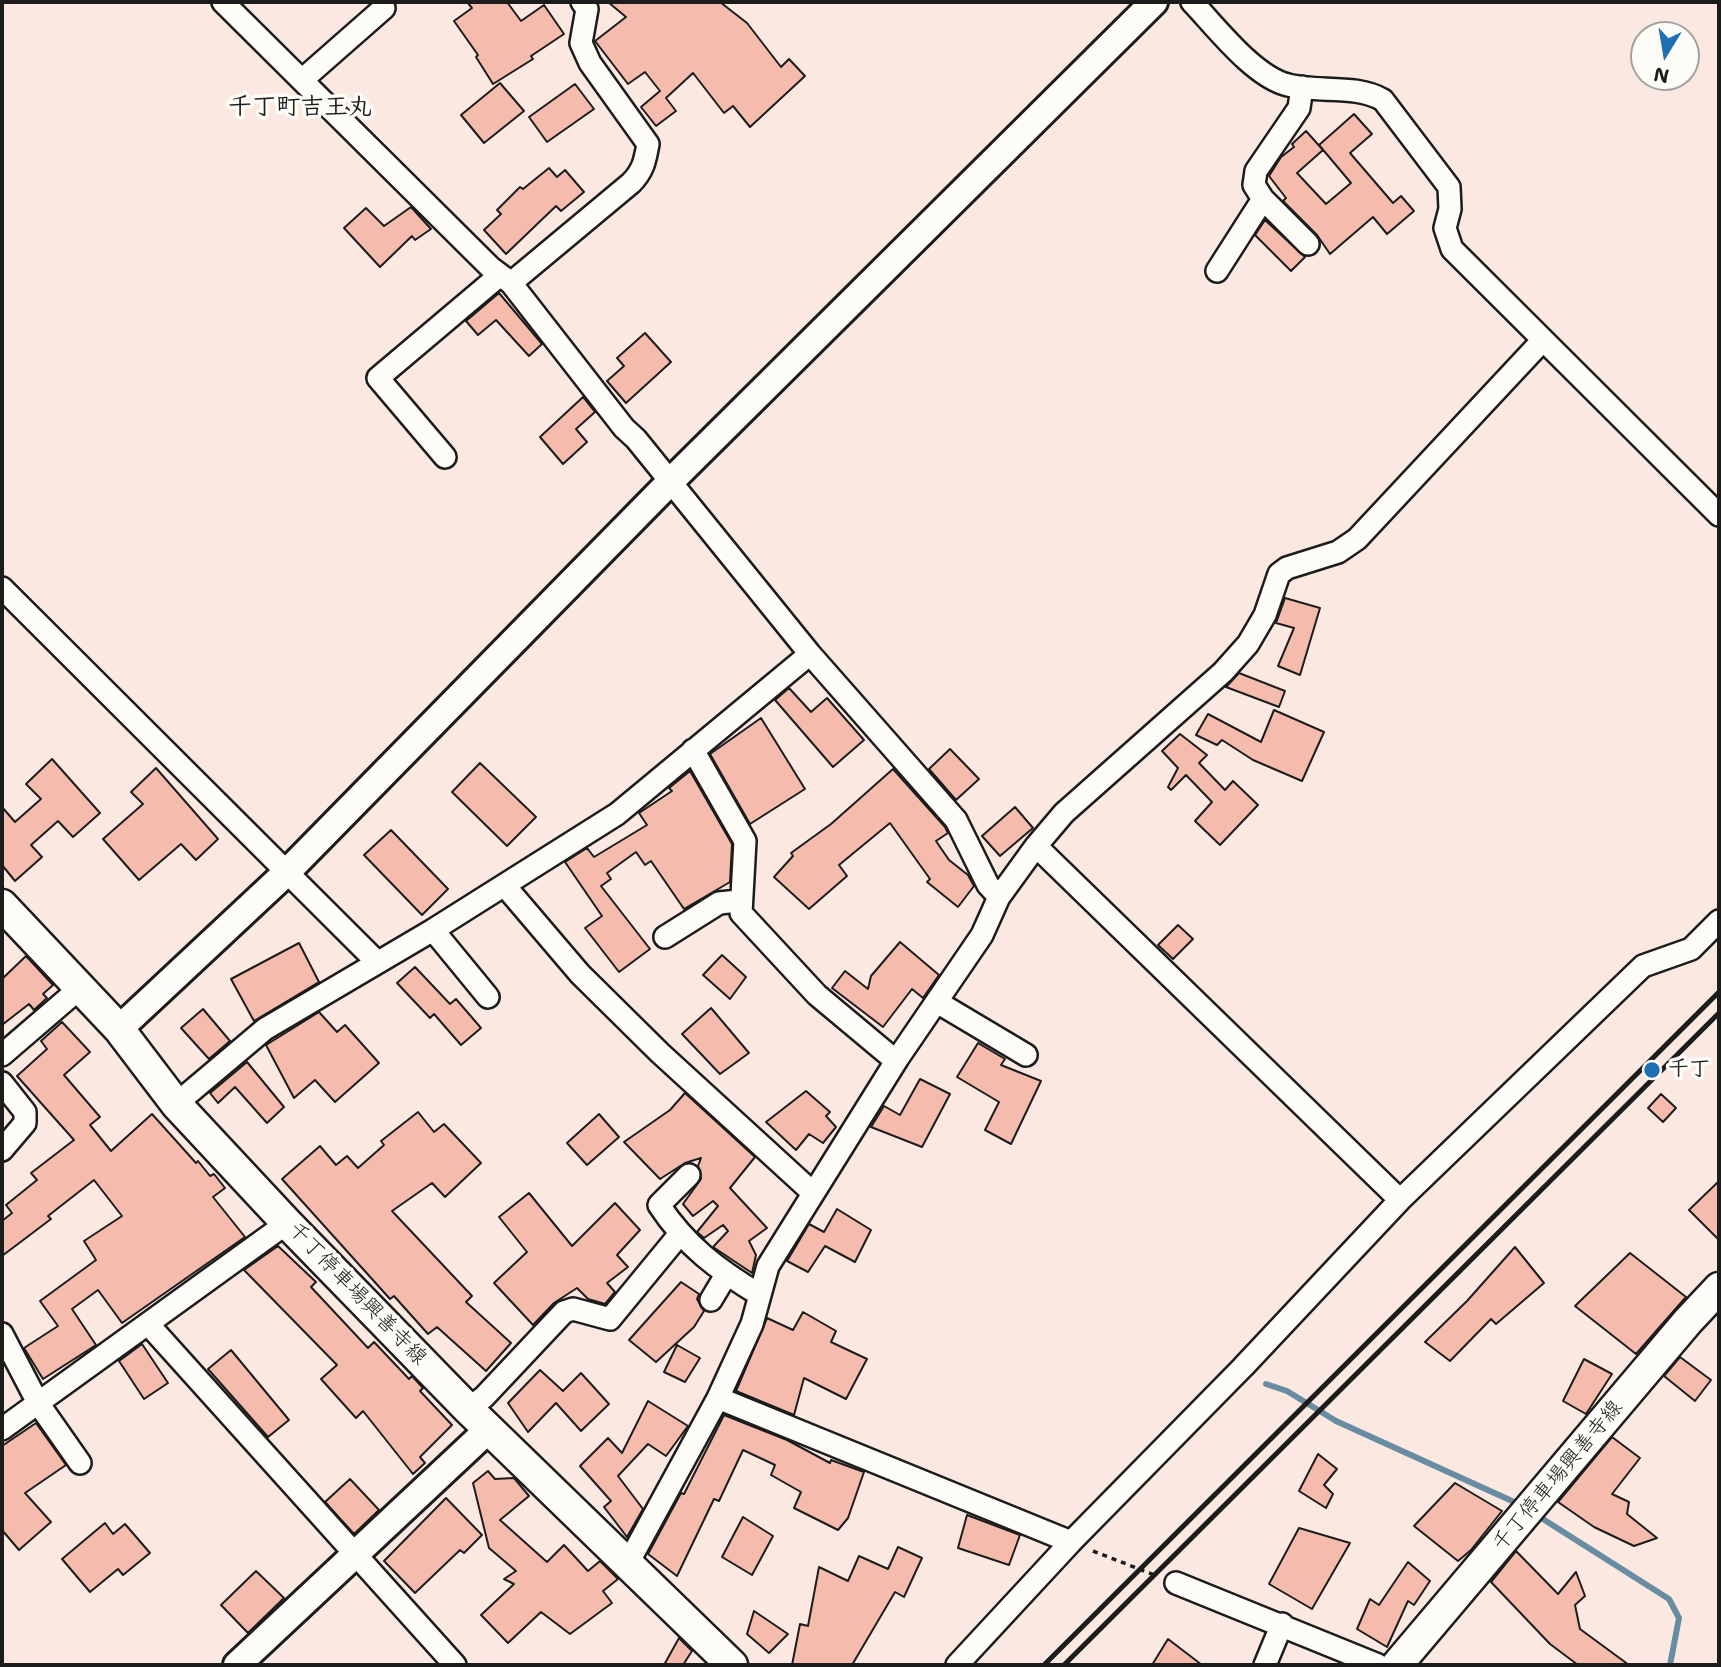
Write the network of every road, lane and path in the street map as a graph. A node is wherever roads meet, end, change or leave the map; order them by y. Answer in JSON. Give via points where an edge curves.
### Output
{"nodes":[{"id":1,"x":223,"y":2,"type":"edge"},
{"id":2,"x":1154,"y":2,"type":"edge"},
{"id":3,"x":1192,"y":2,"type":"edge"},
{"id":4,"x":587,"y":4,"type":"edge"},
{"id":5,"x":384,"y":8,"type":"dead end"},
{"id":6,"x":302,"y":80,"type":"junction"},
{"id":7,"x":1302,"y":87,"type":"junction"},
{"id":8,"x":1263,"y":199,"type":"junction"},
{"id":9,"x":1308,"y":244,"type":"dead end"},
{"id":10,"x":1217,"y":271,"type":"dead end"},
{"id":11,"x":505,"y":279,"type":"junction"},
{"id":12,"x":1543,"y":340,"type":"junction"},
{"id":13,"x":445,"y":457,"type":"dead end"},
{"id":14,"x":669,"y":483,"type":"junction"},
{"id":15,"x":1719,"y":515,"type":"edge"},
{"id":16,"x":2,"y":588,"type":"edge"},
{"id":17,"x":810,"y":654,"type":"junction"},
{"id":18,"x":693,"y":750,"type":"junction"},
{"id":19,"x":1035,"y":846,"type":"junction"},
{"id":20,"x":287,"y":872,"type":"junction"},
{"id":21,"x":505,"y":886,"type":"junction"},
{"id":22,"x":999,"y":897,"type":"junction"},
{"id":23,"x":739,"y":901,"type":"junction"},
{"id":24,"x":2,"y":905,"type":"edge"},
{"id":25,"x":1719,"y":921,"type":"edge"},
{"id":26,"x":433,"y":930,"type":"junction"},
{"id":27,"x":665,"y":937,"type":"dead end"},
{"id":28,"x":377,"y":962,"type":"junction"},
{"id":29,"x":80,"y":988,"type":"junction"},
{"id":30,"x":488,"y":997,"type":"dead end"},
{"id":31,"x":937,"y":1002,"type":"junction"},
{"id":32,"x":119,"y":1029,"type":"junction"},
{"id":33,"x":2,"y":1055,"type":"edge"},
{"id":34,"x":1026,"y":1055,"type":"dead end"},
{"id":35,"x":896,"y":1061,"type":"junction"},
{"id":36,"x":2,"y":1083,"type":"edge"},
{"id":37,"x":176,"y":1104,"type":"junction"},
{"id":38,"x":2,"y":1150,"type":"edge"},
{"id":39,"x":689,"y":1175,"type":"dead end"},
{"id":40,"x":812,"y":1192,"type":"junction"},
{"id":41,"x":1400,"y":1200,"type":"junction"},
{"id":42,"x":288,"y":1223,"type":"junction"},
{"id":43,"x":679,"y":1235,"type":"junction"},
{"id":44,"x":726,"y":1275,"type":"junction"},
{"id":45,"x":1719,"y":1288,"type":"edge"},
{"id":46,"x":760,"y":1295,"type":"junction"},
{"id":47,"x":711,"y":1300,"type":"dead end"},
{"id":48,"x":148,"y":1324,"type":"junction"},
{"id":49,"x":2,"y":1334,"type":"edge"},
{"id":50,"x":718,"y":1398,"type":"junction"},
{"id":51,"x":38,"y":1403,"type":"junction"},
{"id":52,"x":468,"y":1409,"type":"junction"},
{"id":53,"x":2,"y":1429,"type":"edge"},
{"id":54,"x":489,"y":1429,"type":"junction"},
{"id":55,"x":80,"y":1463,"type":"dead end"},
{"id":56,"x":1071,"y":1542,"type":"junction"},
{"id":57,"x":356,"y":1552,"type":"junction"},
{"id":58,"x":627,"y":1565,"type":"junction"},
{"id":59,"x":1176,"y":1583,"type":"joint"},
{"id":60,"x":1282,"y":1624,"type":"junction"},
{"id":61,"x":1397,"y":1664,"type":"edge"},
{"id":62,"x":237,"y":1665,"type":"edge"},
{"id":63,"x":455,"y":1665,"type":"edge"},
{"id":64,"x":732,"y":1665,"type":"edge"},
{"id":65,"x":957,"y":1665,"type":"edge"},
{"id":66,"x":1265,"y":1665,"type":"edge"}],
"edges":[{"from":1,"to":6,"type":"street"},
{"from":2,"to":14,"type":"street"},
{"from":3,"to":7,"type":"street","via":[[1266,77]]},
{"from":4,"to":11,"type":"street","via":[[582,43],[590,63],[648,144],[642,172]]},
{"from":5,"to":6,"type":"street"},
{"from":6,"to":11,"type":"street"},
{"from":7,"to":8,"type":"street","via":[[1299,108],[1256,171],[1254,185]]},
{"from":7,"to":12,"type":"street","via":[[1368,93],[1383,100],[1449,187],[1445,228],[1452,248]]},
{"from":8,"to":9,"type":"street"},
{"from":8,"to":10,"type":"street"},
{"from":11,"to":13,"type":"street","via":[[378,378]]},
{"from":11,"to":14,"type":"street"},
{"from":12,"to":15,"type":"street"},
{"from":12,"to":19,"type":"street","via":[[1357,539],[1338,552],[1279,574],[1265,615],[1248,644],[1223,672],[1064,813]]},
{"from":14,"to":17,"type":"street"},
{"from":14,"to":20,"type":"street"},
{"from":16,"to":20,"type":"street"},
{"from":17,"to":18,"type":"street"},
{"from":17,"to":22,"type":"street","via":[[956,820],[988,885]]},
{"from":18,"to":21,"type":"street","via":[[617,814]]},
{"from":18,"to":23,"type":"street","via":[[745,841]]},
{"from":19,"to":22,"type":"street"},
{"from":19,"to":41,"type":"street"},
{"from":20,"to":28,"type":"street"},
{"from":20,"to":32,"type":"street"},
{"from":21,"to":26,"type":"street"},
{"from":21,"to":40,"type":"street","via":[[610,1004]]},
{"from":22,"to":31,"type":"street","via":[[982,935]]},
{"from":23,"to":27,"type":"street","via":[[719,903]]},
{"from":23,"to":35,"type":"street","via":[[741,913],[817,995]]},
{"from":24,"to":29,"type":"main road","name":"千丁停車場興善寺線"},
{"from":25,"to":41,"type":"street","via":[[1691,949],[1643,966]]},
{"from":26,"to":28,"type":"street"},
{"from":26,"to":30,"type":"street"},
{"from":28,"to":37,"type":"street","via":[[265,1028]]},
{"from":29,"to":32,"type":"main road","name":"千丁停車場興善寺線"},
{"from":29,"to":33,"type":"street"},
{"from":31,"to":34,"type":"street"},
{"from":31,"to":35,"type":"street"},
{"from":32,"to":37,"type":"main road","name":"千丁停車場興善寺線"},
{"from":35,"to":40,"type":"street"},
{"from":36,"to":38,"type":"street","via":[[25,1112],[25,1123]]},
{"from":37,"to":42,"type":"main road","name":"千丁停車場興善寺線"},
{"from":39,"to":43,"type":"street","via":[[659,1205]]},
{"from":40,"to":46,"type":"street","via":[[768,1266]]},
{"from":41,"to":56,"type":"street"},
{"from":42,"to":48,"type":"street"},
{"from":42,"to":52,"type":"main road","name":"千丁停車場興善寺線"},
{"from":43,"to":44,"type":"street"},
{"from":43,"to":52,"type":"street","via":[[610,1319],[573,1309],[564,1312]]},
{"from":44,"to":46,"type":"street"},
{"from":44,"to":47,"type":"street"},
{"from":45,"to":61,"type":"main road","name":"千丁停車場興善寺線"},
{"from":46,"to":50,"type":"street","via":[[752,1324]]},
{"from":48,"to":51,"type":"street"},
{"from":48,"to":57,"type":"street"},
{"from":49,"to":51,"type":"street"},
{"from":50,"to":56,"type":"street"},
{"from":50,"to":58,"type":"street"},
{"from":51,"to":53,"type":"street"},
{"from":51,"to":55,"type":"street"},
{"from":52,"to":54,"type":"main road","name":"千丁停車場興善寺線"},
{"from":54,"to":57,"type":"street"},
{"from":54,"to":58,"type":"main road","name":"千丁停車場興善寺線"},
{"from":56,"to":59,"type":"path"},
{"from":56,"to":65,"type":"street"},
{"from":57,"to":62,"type":"street"},
{"from":57,"to":63,"type":"street"},
{"from":58,"to":64,"type":"main road","name":"千丁停車場興善寺線"},
{"from":59,"to":60,"type":"street"},
{"from":60,"to":61,"type":"street"},
{"from":60,"to":66,"type":"street"}]}
